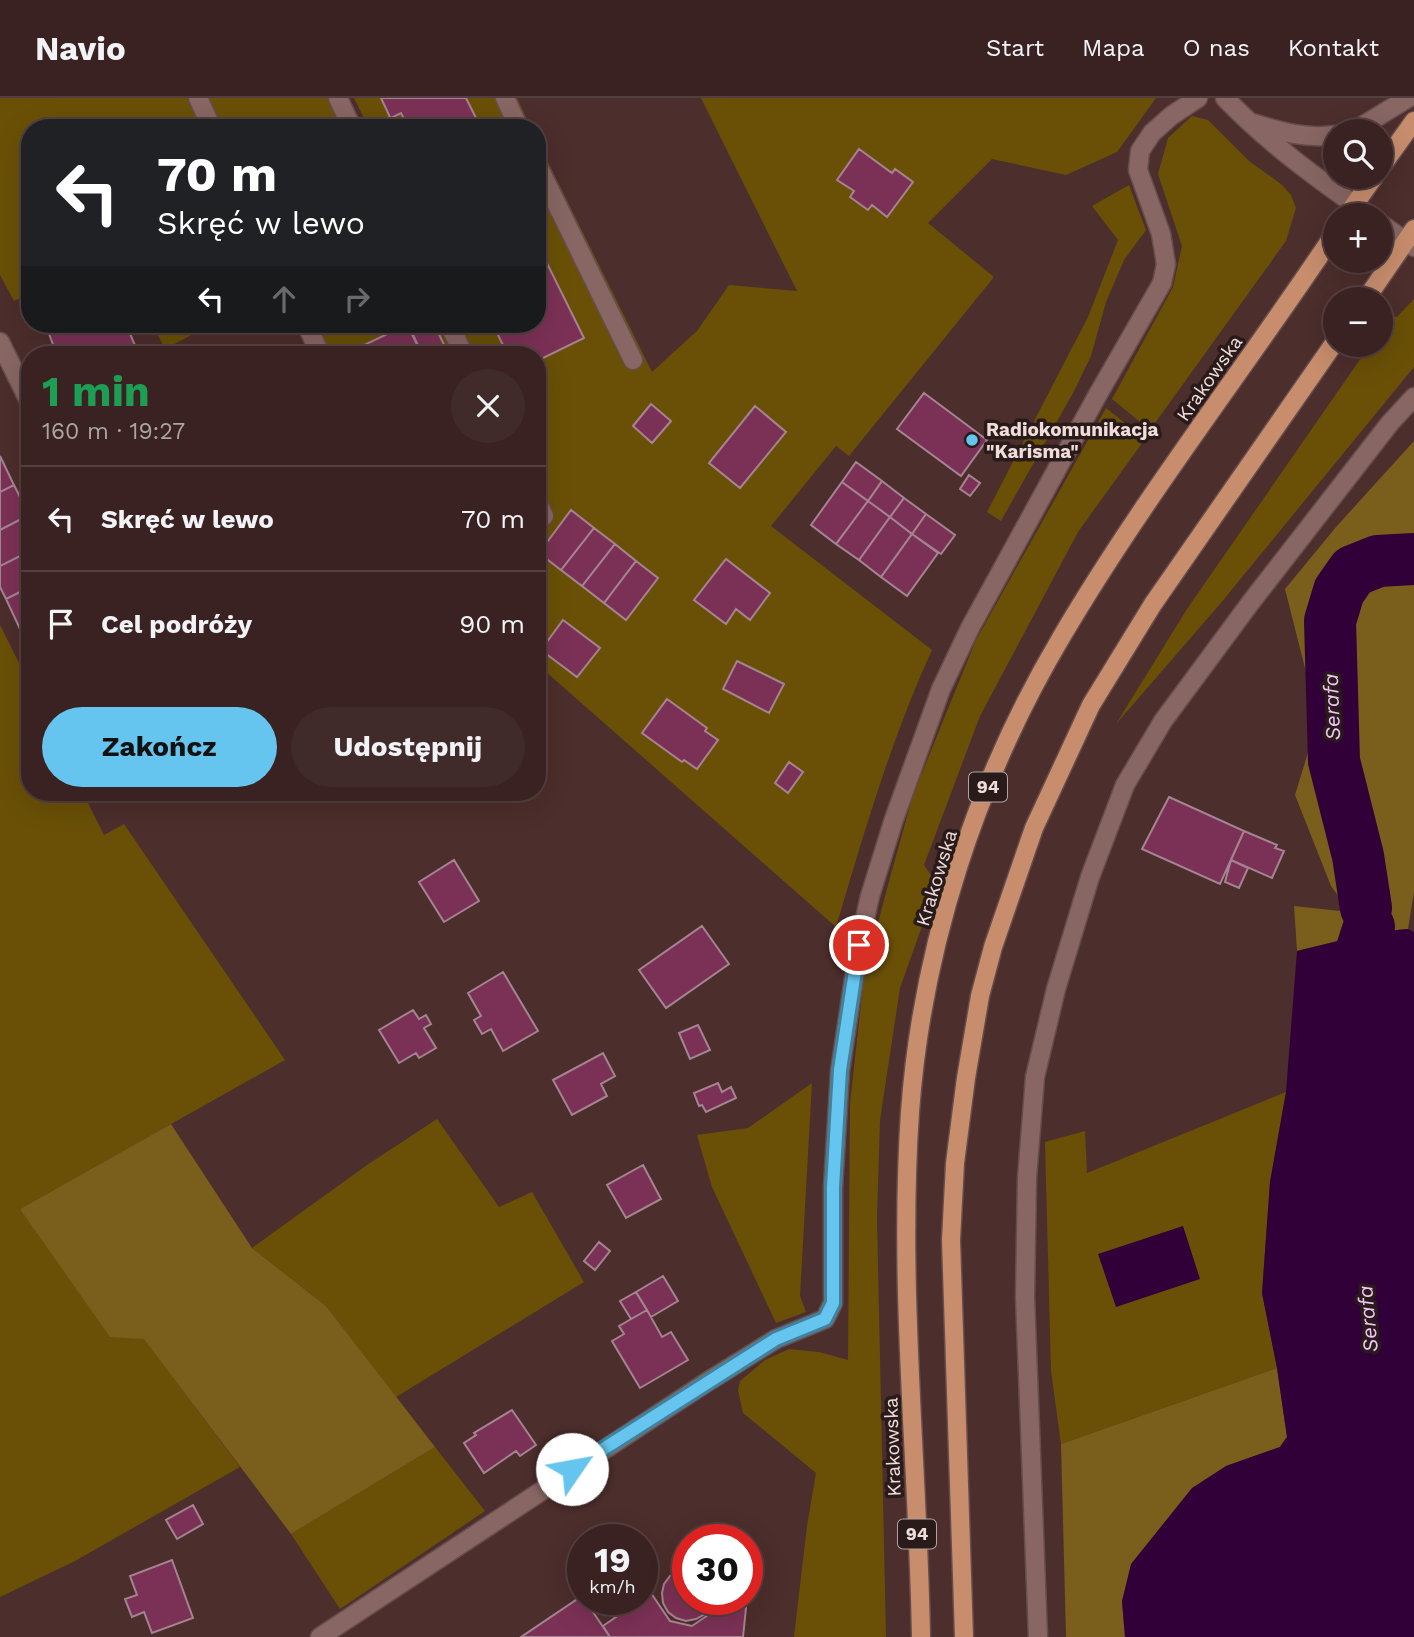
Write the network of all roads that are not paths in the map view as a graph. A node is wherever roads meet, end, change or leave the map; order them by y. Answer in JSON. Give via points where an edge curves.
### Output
{"nodes":[{"id":1,"x":198,"y":98,"type":"edge"},
{"id":2,"x":338,"y":98,"type":"edge"},
{"id":3,"x":505,"y":98,"type":"edge"},
{"id":4,"x":1198,"y":98,"type":"edge"},
{"id":5,"x":1225,"y":98,"type":"edge"},
{"id":6,"x":1408,"y":98,"type":"edge"},
{"id":7,"x":208,"y":119,"type":"edge"},
{"id":8,"x":348,"y":119,"type":"edge"},
{"id":9,"x":515,"y":119,"type":"edge"},
{"id":10,"x":1374,"y":119,"type":"edge"},
{"id":11,"x":1247,"y":121,"type":"junction"},
{"id":12,"x":1414,"y":121,"type":"edge"},
{"id":13,"x":1323,"y":137,"type":"edge"},
{"id":14,"x":1393,"y":150,"type":"edge"},
{"id":15,"x":546,"y":182,"type":"edge"},
{"id":16,"x":1346,"y":203,"type":"edge"},
{"id":17,"x":1393,"y":230,"type":"edge"},
{"id":18,"x":1411,"y":239,"type":"edge"},
{"id":19,"x":1323,"y":250,"type":"edge"},
{"id":20,"x":1375,"y":287,"type":"edge"},
{"id":21,"x":0,"y":342,"type":"edge"},
{"id":22,"x":1325,"y":357,"type":"edge"},
{"id":23,"x":633,"y":360,"type":"dead end"},
{"id":24,"x":21,"y":385,"type":"edge"},
{"id":25,"x":1414,"y":397,"type":"edge"},
{"id":26,"x":320,"y":1637,"type":"edge"},
{"id":27,"x":921,"y":1637,"type":"edge"},
{"id":28,"x":964,"y":1637,"type":"edge"},
{"id":29,"x":1038,"y":1637,"type":"edge"}],
"edges":[{"from":1,"to":7,"type":"street"},
{"from":2,"to":8,"type":"street"},
{"from":3,"to":9,"type":"street"},
{"from":4,"to":26,"type":"street","via":[[1152,133],[1140,152],[1138,170],[1161,234],[1166,264],[1162,284],[970,628],[917,752],[870,896],[840,1070],[833,1303],[825,1319],[776,1339]]},
{"from":5,"to":11,"type":"street"},
{"from":6,"to":10,"type":"street"},
{"from":11,"to":13,"type":"street","via":[[1293,135]]},
{"from":11,"to":16,"type":"street"},
{"from":12,"to":14,"type":"main road"},
{"from":15,"to":23,"type":"street"},
{"from":17,"to":18,"type":"street"},
{"from":18,"to":20,"type":"main road"},
{"from":19,"to":27,"type":"main road","name":"Krakowska","number":"94","via":[[1060,638],[1018,718],[963,853],[928,986],[911,1110],[906,1205]]},
{"from":21,"to":24,"type":"street"},
{"from":22,"to":28,"type":"main road","number":"94","via":[[1153,604],[1091,705],[1034,828],[993,947],[966,1078],[951,1240]]},
{"from":25,"to":29,"type":"street","via":[[1163,721],[1125,785],[1090,877],[1056,989],[1035,1077],[1027,1178],[1025,1297]]}]}
